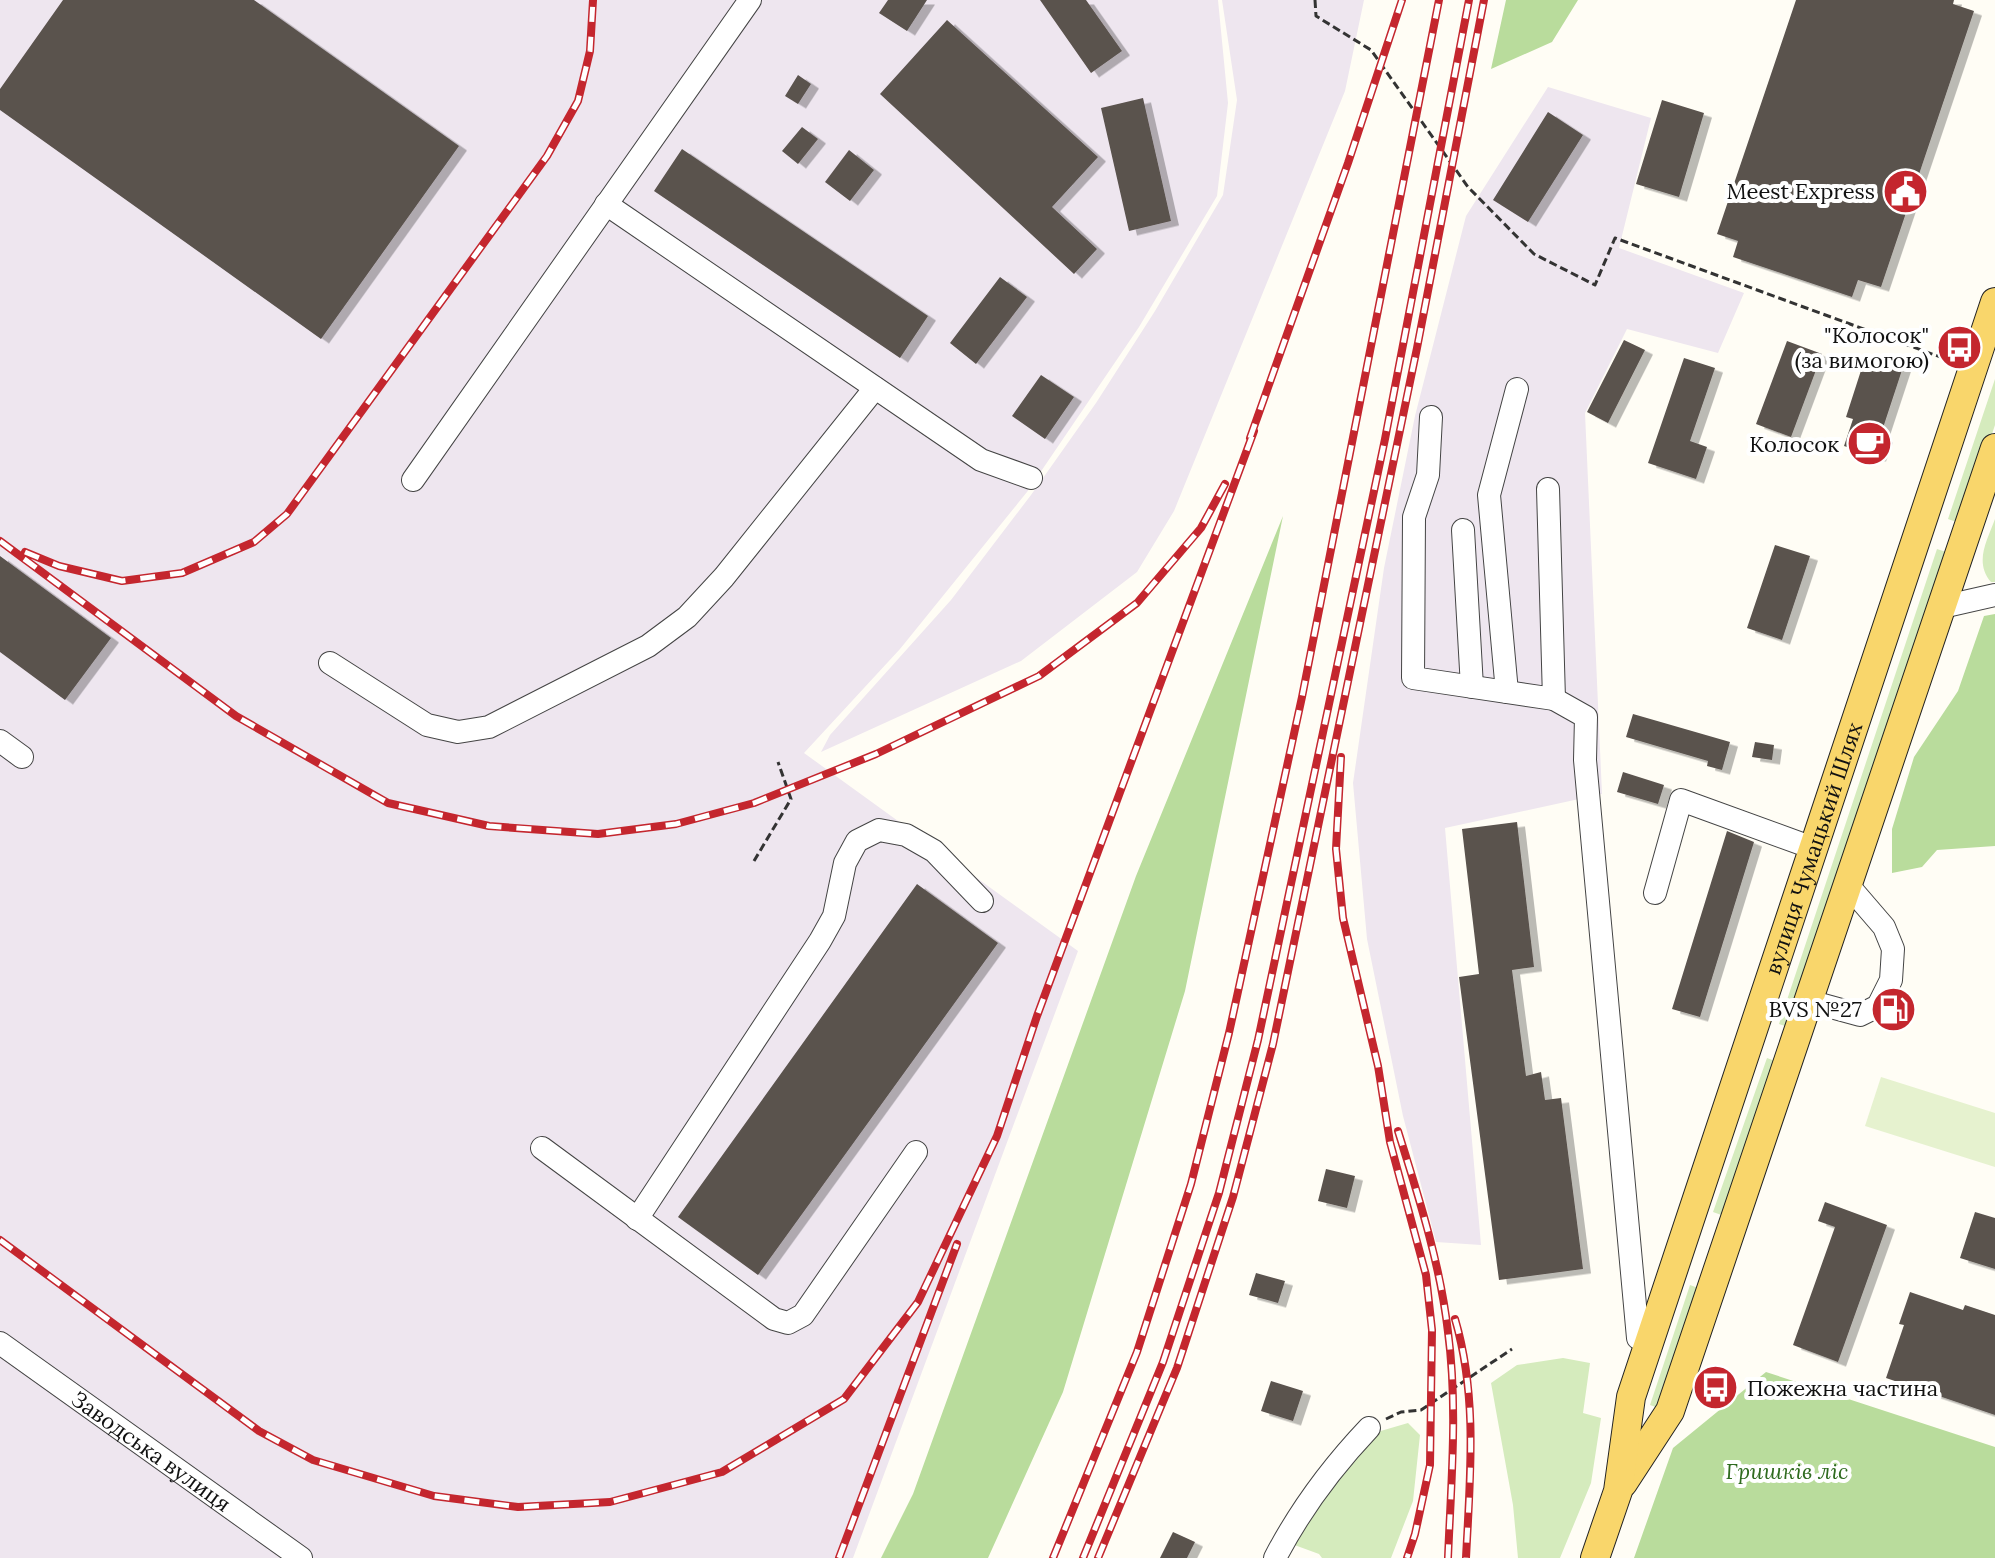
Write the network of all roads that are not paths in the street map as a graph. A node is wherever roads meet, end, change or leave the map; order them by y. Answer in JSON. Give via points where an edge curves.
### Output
{"nodes":[{"id":1,"x":750,"y":0,"type":"edge"},
{"id":2,"x":606,"y":204,"type":"junction"},
{"id":3,"x":1995,"y":302,"type":"edge"},
{"id":4,"x":875,"y":388,"type":"junction"},
{"id":5,"x":1517,"y":389,"type":"dead end"},
{"id":6,"x":1431,"y":417,"type":"dead end"},
{"id":7,"x":1995,"y":448,"type":"edge"},
{"id":8,"x":1031,"y":478,"type":"dead end"},
{"id":9,"x":413,"y":480,"type":"dead end"},
{"id":10,"x":1548,"y":489,"type":"dead end"},
{"id":11,"x":1920,"y":526,"type":"junction"},
{"id":12,"x":1463,"y":530,"type":"dead end"},
{"id":13,"x":1964,"y":540,"type":"junction"},
{"id":14,"x":1995,"y":595,"type":"edge"},
{"id":15,"x":1942,"y":607,"type":"junction"},
{"id":16,"x":330,"y":663,"type":"dead end"},
{"id":17,"x":1472,"y":687,"type":"junction"},
{"id":18,"x":1507,"y":692,"type":"junction"},
{"id":19,"x":1554,"y":699,"type":"junction"},
{"id":20,"x":0,"y":741,"type":"edge"},
{"id":21,"x":22,"y":757,"type":"dead end"},
{"id":22,"x":1813,"y":848,"type":"junction"},
{"id":23,"x":1847,"y":884,"type":"junction"},
{"id":24,"x":1655,"y":893,"type":"dead end"},
{"id":25,"x":982,"y":901,"type":"dead end"},
{"id":26,"x":1809,"y":1001,"type":"junction"},
{"id":27,"x":542,"y":1148,"type":"dead end"},
{"id":28,"x":916,"y":1152,"type":"dead end"},
{"id":29,"x":637,"y":1219,"type":"junction"},
{"id":30,"x":1638,"y":1338,"type":"dead end"},
{"id":31,"x":0,"y":1343,"type":"edge"},
{"id":32,"x":1369,"y":1428,"type":"road end"},
{"id":33,"x":1618,"y":1491,"type":"junction"},
{"id":34,"x":301,"y":1558,"type":"edge"},
{"id":35,"x":1275,"y":1558,"type":"edge"},
{"id":36,"x":1595,"y":1558,"type":"edge"}],
"edges":[{"from":1,"to":2,"type":"street"},
{"from":2,"to":4,"type":"street"},
{"from":2,"to":9,"type":"street"},
{"from":3,"to":11,"type":"main road","name":"вулиця Чумацький Шлях"},
{"from":4,"to":8,"type":"street","via":[[981,460]]},
{"from":4,"to":16,"type":"street","via":[[687,617],[648,646],[489,727],[458,732],[427,725]]},
{"from":5,"to":18,"type":"street","via":[[1489,495]]},
{"from":6,"to":17,"type":"street","via":[[1428,475],[1414,517],[1413,678]]},
{"from":7,"to":13,"type":"main road","name":"вулиця Чумацький Шлях"},
{"from":10,"to":19,"type":"street"},
{"from":11,"to":13,"type":"main road"},
{"from":11,"to":22,"type":"main road","name":"вулиця Чумацький Шлях"},
{"from":12,"to":17,"type":"street"},
{"from":13,"to":15,"type":"main road","name":"вулиця Чумацький Шлях"},
{"from":14,"to":15,"type":"street"},
{"from":15,"to":23,"type":"main road","name":"вулиця Чумацький Шлях"},
{"from":17,"to":18,"type":"street"},
{"from":18,"to":19,"type":"street"},
{"from":19,"to":30,"type":"street","via":[[1586,717],[1585,760]]},
{"from":20,"to":21,"type":"street"},
{"from":22,"to":24,"type":"street","via":[[1681,800]]},
{"from":22,"to":33,"type":"main road","name":"вулиця Чумацький Шлях","via":[[1631,1397]]},
{"from":23,"to":26,"type":"main road","name":"вулиця Чумацький Шлях"},
{"from":23,"to":26,"type":"street","via":[[1884,927],[1893,949],[1891,980],[1878,1006],[1860,1015]]},
{"from":25,"to":29,"type":"street","via":[[934,851],[906,835],[879,830],[857,841],[845,863],[834,916],[820,941]]},
{"from":26,"to":33,"type":"main road","name":"вулиця Чумацький Шлях","via":[[1670,1411]]},
{"from":27,"to":29,"type":"street"},
{"from":28,"to":29,"type":"street","via":[[803,1315],[788,1323],[774,1319]]},
{"from":31,"to":34,"type":"street","name":"Заводська вулиця"},
{"from":32,"to":35,"type":"street","via":[[1333,1467]]},
{"from":33,"to":36,"type":"main road","name":"вулиця Чумацький Шлях"}]}
